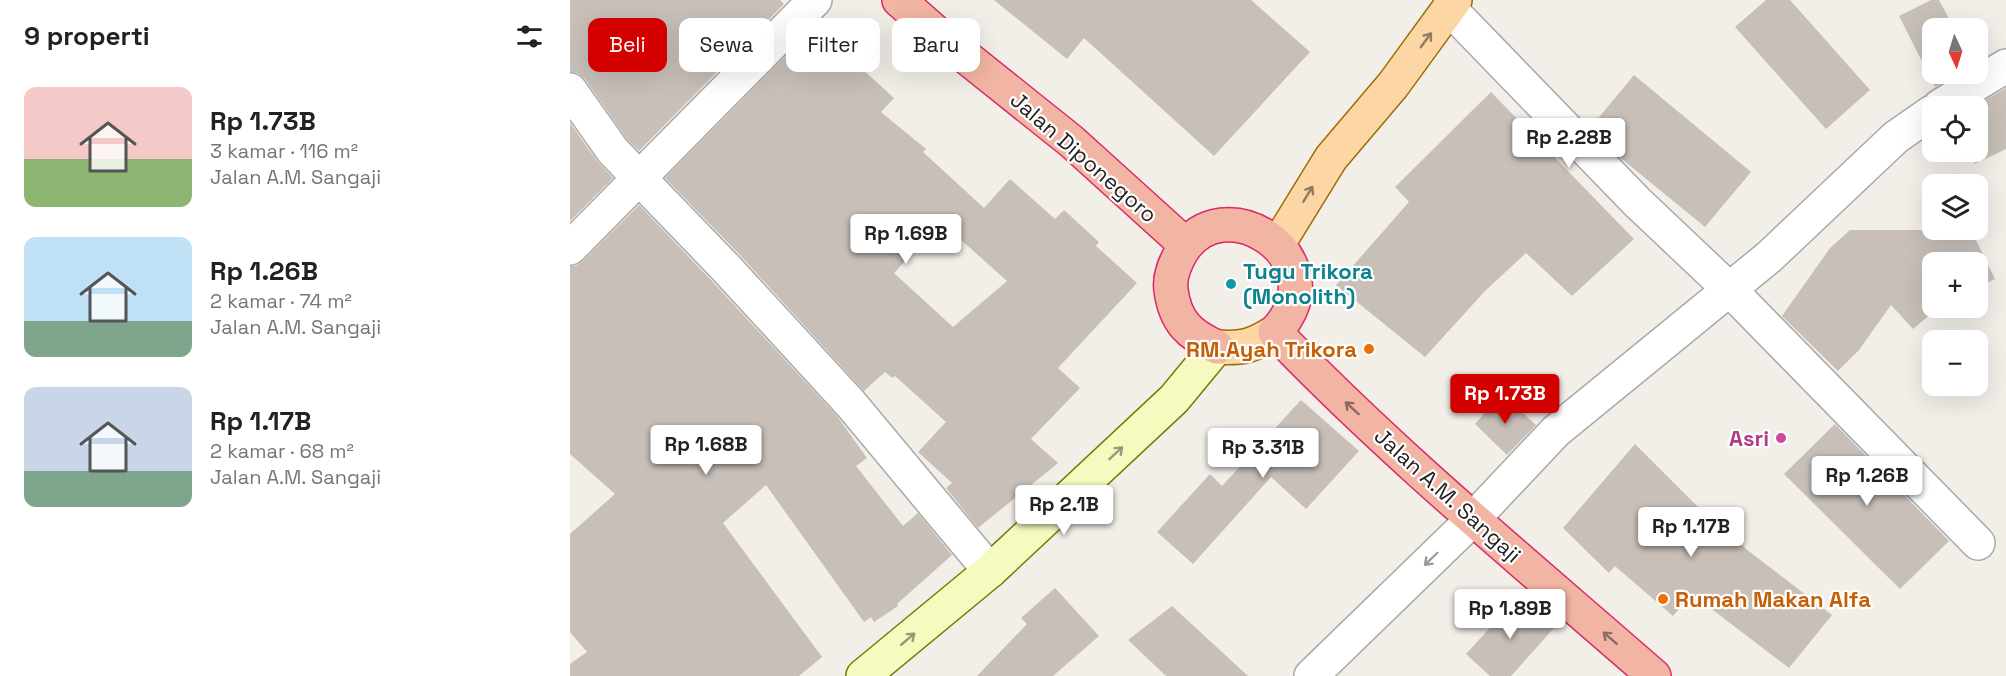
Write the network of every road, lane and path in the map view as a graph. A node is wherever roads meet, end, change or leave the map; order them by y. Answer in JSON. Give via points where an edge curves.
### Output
{"nodes":[{"id":1,"x":815,"y":0,"type":"edge"},
{"id":2,"x":899,"y":0,"type":"edge"},
{"id":3,"x":1452,"y":4,"type":"edge"},
{"id":4,"x":2006,"y":66,"type":"edge"},
{"id":5,"x":570,"y":90,"type":"edge"},
{"id":6,"x":1956,"y":96,"type":"edge"},
{"id":7,"x":1922,"y":119,"type":"edge"},
{"id":8,"x":640,"y":178,"type":"junction"},
{"id":9,"x":1278,"y":244,"type":"junction"},
{"id":10,"x":1186,"y":245,"type":"junction"},
{"id":11,"x":570,"y":248,"type":"edge"},
{"id":12,"x":1729,"y":289,"type":"junction"},
{"id":13,"x":1275,"y":332,"type":"junction"},
{"id":14,"x":1217,"y":347,"type":"junction"},
{"id":15,"x":1473,"y":519,"type":"junction"},
{"id":16,"x":1978,"y":543,"type":"dead end"},
{"id":17,"x":990,"y":571,"type":"junction"},
{"id":18,"x":863,"y":676,"type":"edge"},
{"id":19,"x":1311,"y":676,"type":"edge"},
{"id":20,"x":1654,"y":676,"type":"edge"}],
"edges":[{"from":1,"to":8,"type":"street"},
{"from":2,"to":10,"type":"highway","name":"Jalan Diponegoro","via":[[1071,141]]},
{"from":9,"to":3,"type":"main road","one_way":true,"via":[[1331,158],[1393,85]]},
{"from":3,"to":12,"type":"street","via":[[1637,202]]},
{"from":4,"to":6,"type":"street"},
{"from":5,"to":8,"type":"street","via":[[613,151]]},
{"from":7,"to":12,"type":"street","via":[[1896,137],[1769,257]]},
{"from":8,"to":11,"type":"street"},
{"from":8,"to":17,"type":"street","via":[[851,404]]},
{"from":9,"to":10,"type":"highway","via":[[1262,232],[1224,225],[1203,232]]},
{"from":9,"to":13,"type":"highway","via":[[1289,260],[1294,298],[1287,317]]},
{"from":10,"to":14,"type":"highway","via":[[1175,263],[1170,284],[1173,305],[1182,324],[1197,338]]},
{"from":12,"to":15,"type":"street","via":[[1556,431]]},
{"from":12,"to":16,"type":"street"},
{"from":13,"to":14,"type":"main road","via":[[1238,349]]},
{"from":15,"to":13,"type":"highway","name":"Jalan A.M. Sangaji","one_way":true,"via":[[1322,381]]},
{"from":17,"to":14,"type":"main road","one_way":true,"via":[[1174,399]]},
{"from":15,"to":19,"type":"street","one_way":true},
{"from":20,"to":15,"type":"highway","name":"Jalan A.M. Sangaji","one_way":true},
{"from":18,"to":17,"type":"main road","one_way":true}]}
